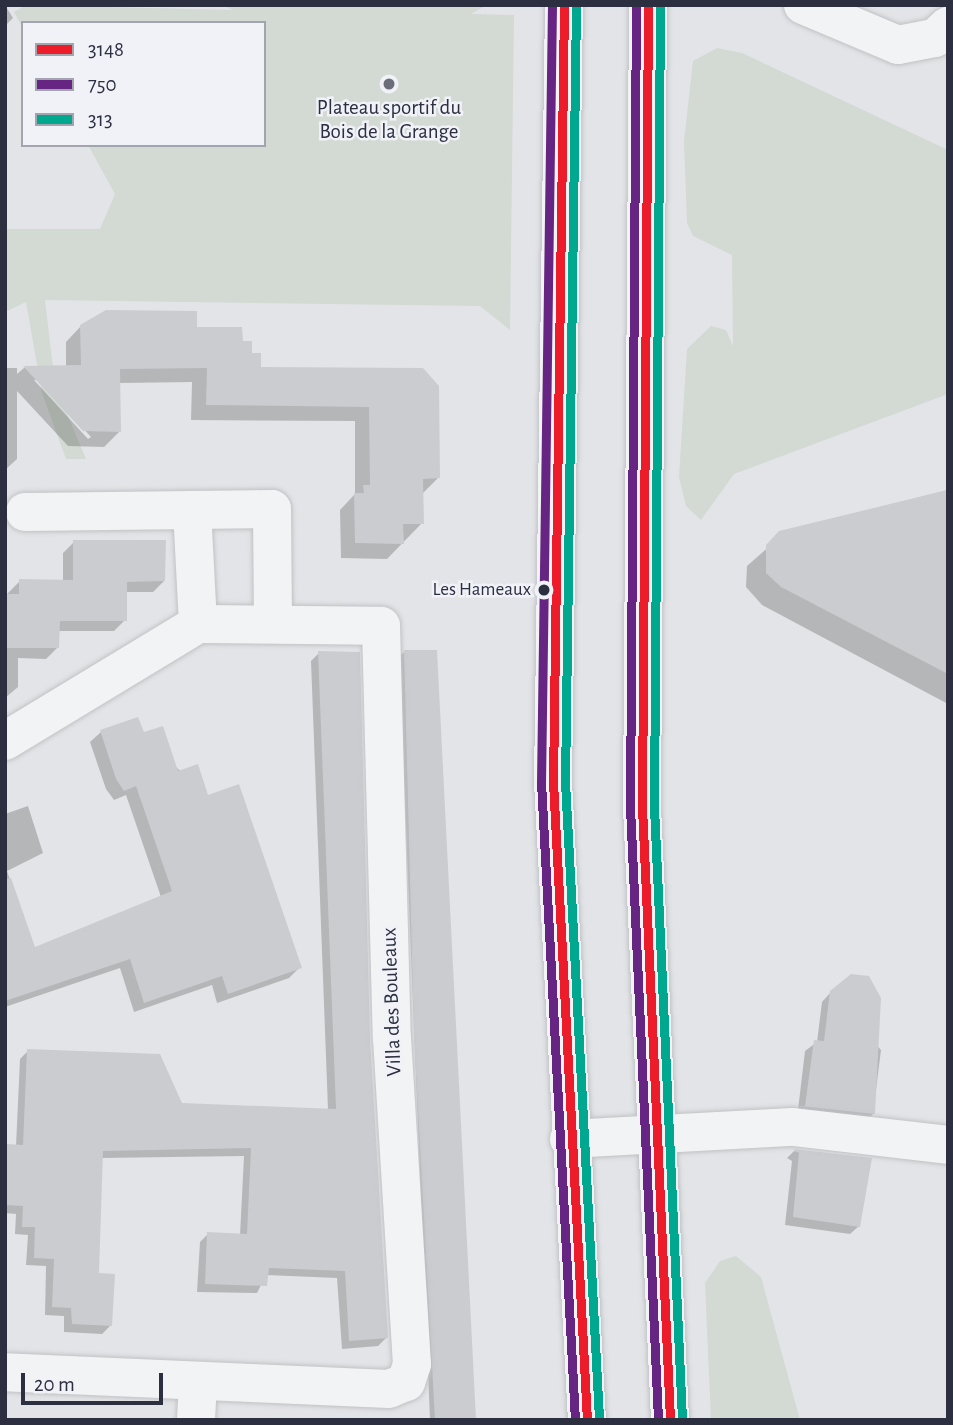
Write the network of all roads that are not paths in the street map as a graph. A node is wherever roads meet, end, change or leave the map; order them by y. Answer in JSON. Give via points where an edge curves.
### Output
{"nodes":[{"id":1,"x":565,"y":5,"type":"edge"},
{"id":2,"x":648,"y":5,"type":"edge"},
{"id":3,"x":803,"y":5,"type":"edge"},
{"id":4,"x":948,"y":26,"type":"edge"},
{"id":5,"x":192,"y":510,"type":"junction"},
{"id":6,"x":25,"y":512,"type":"dead end"},
{"id":7,"x":198,"y":624,"type":"junction"},
{"id":8,"x":272,"y":624,"type":"junction"},
{"id":9,"x":5,"y":741,"type":"edge"},
{"id":10,"x":653,"y":1133,"type":"junction"},
{"id":11,"x":569,"y":1139,"type":"junction"},
{"id":12,"x":948,"y":1145,"type":"edge"},
{"id":13,"x":5,"y":1372,"type":"edge"},
{"id":14,"x":198,"y":1382,"type":"junction"},
{"id":15,"x":196,"y":1420,"type":"edge"},
{"id":16,"x":587,"y":1420,"type":"edge"},
{"id":17,"x":670,"y":1420,"type":"edge"}],
"edges":[{"from":1,"to":11,"type":"street","via":[[552,610],[559,959]]},
{"from":2,"to":10,"type":"street","via":[[641,573]]},
{"from":3,"to":4,"type":"street","via":[[898,45],[935,38]]},
{"from":5,"to":6,"type":"street"},
{"from":5,"to":7,"type":"street"},
{"from":5,"to":8,"type":"street","via":[[272,509]]},
{"from":7,"to":8,"type":"street","name":"Villa des Bouleaux"},
{"from":7,"to":9,"type":"street"},
{"from":8,"to":14,"type":"street","name":"Villa des Bouleaux","via":[[381,626],[392,1038],[412,1364],[406,1382],[389,1389]]},
{"from":10,"to":11,"type":"street"},
{"from":10,"to":12,"type":"street","via":[[793,1127]]},
{"from":10,"to":17,"type":"street"},
{"from":11,"to":16,"type":"street"},
{"from":13,"to":14,"type":"street","name":"Villa des Bouleaux"},
{"from":14,"to":15,"type":"street"}]}
